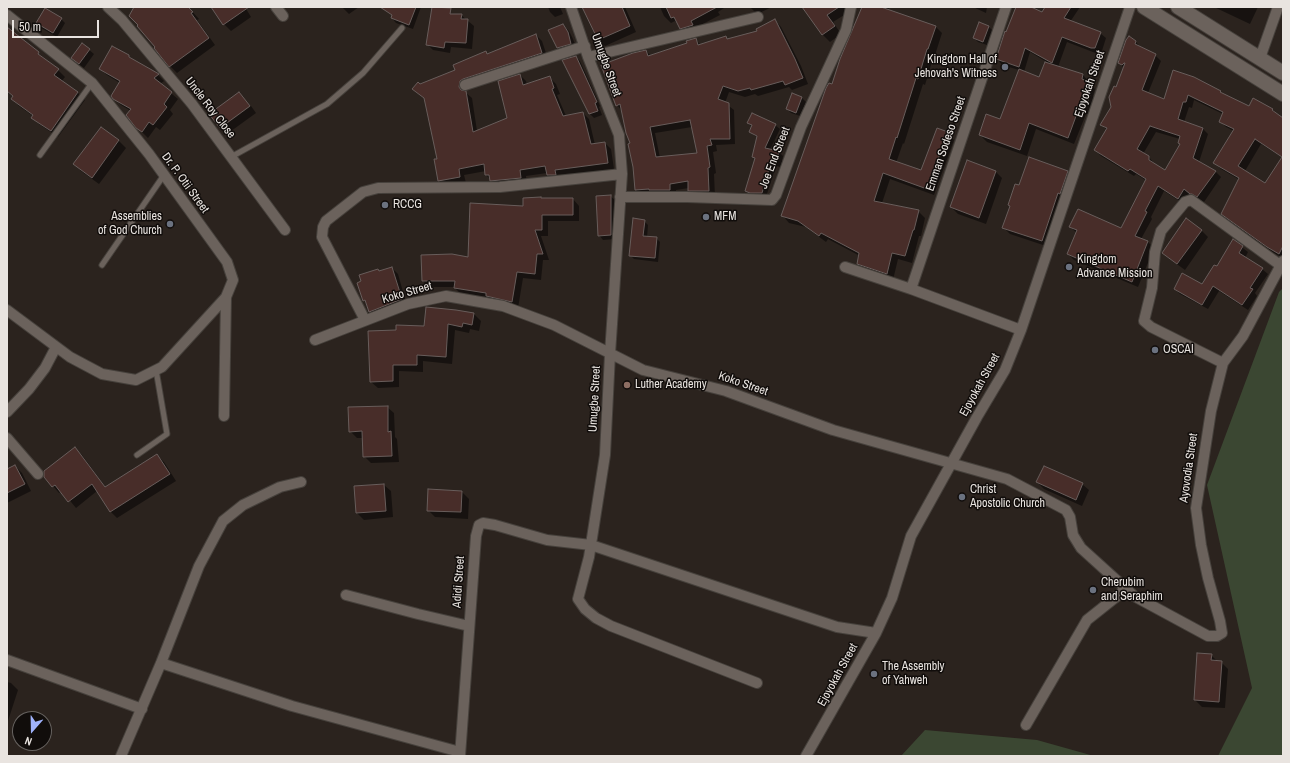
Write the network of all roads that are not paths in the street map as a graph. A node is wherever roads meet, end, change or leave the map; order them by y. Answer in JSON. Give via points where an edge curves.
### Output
{"nodes":[{"id":1,"x":108,"y":7,"type":"edge"},
{"id":2,"x":276,"y":7,"type":"edge"},
{"id":3,"x":571,"y":7,"type":"edge"},
{"id":4,"x":851,"y":7,"type":"edge"},
{"id":5,"x":1006,"y":7,"type":"edge"},
{"id":6,"x":1130,"y":7,"type":"edge"},
{"id":7,"x":1144,"y":7,"type":"edge"},
{"id":8,"x":1178,"y":7,"type":"edge"},
{"id":9,"x":1278,"y":7,"type":"edge"},
{"id":10,"x":7,"y":15,"type":"edge"},
{"id":11,"x":283,"y":16,"type":"dead end"},
{"id":12,"x":758,"y":17,"type":"dead end"},
{"id":13,"x":402,"y":28,"type":"dead end"},
{"id":14,"x":585,"y":46,"type":"junction"},
{"id":15,"x":588,"y":57,"type":"junction"},
{"id":16,"x":1260,"y":58,"type":"junction"},
{"id":17,"x":1283,"y":73,"type":"edge"},
{"id":18,"x":92,"y":83,"type":"junction"},
{"id":19,"x":465,"y":85,"type":"dead end"},
{"id":20,"x":1283,"y":94,"type":"edge"},
{"id":21,"x":40,"y":155,"type":"dead end"},
{"id":22,"x":231,"y":157,"type":"junction"},
{"id":23,"x":622,"y":174,"type":"junction"},
{"id":24,"x":164,"y":175,"type":"junction"},
{"id":25,"x":620,"y":197,"type":"junction"},
{"id":26,"x":285,"y":230,"type":"dead end"},
{"id":27,"x":1282,"y":263,"type":"edge"},
{"id":28,"x":102,"y":265,"type":"dead end"},
{"id":29,"x":846,"y":267,"type":"dead end"},
{"id":30,"x":911,"y":289,"type":"junction"},
{"id":31,"x":226,"y":297,"type":"junction"},
{"id":32,"x":7,"y":310,"type":"edge"},
{"id":33,"x":365,"y":320,"type":"junction"},
{"id":34,"x":1021,"y":330,"type":"junction"},
{"id":35,"x":315,"y":340,"type":"dead end"},
{"id":36,"x":56,"y":347,"type":"junction"},
{"id":37,"x":610,"y":354,"type":"junction"},
{"id":38,"x":1223,"y":363,"type":"junction"},
{"id":39,"x":156,"y":370,"type":"junction"},
{"id":40,"x":7,"y":412,"type":"edge"},
{"id":41,"x":224,"y":416,"type":"dead end"},
{"id":42,"x":7,"y":438,"type":"edge"},
{"id":43,"x":137,"y":455,"type":"dead end"},
{"id":44,"x":951,"y":463,"type":"junction"},
{"id":45,"x":38,"y":474,"type":"dead end"},
{"id":46,"x":301,"y":482,"type":"dead end"},
{"id":47,"x":591,"y":545,"type":"junction"},
{"id":48,"x":1126,"y":589,"type":"junction"},
{"id":49,"x":346,"y":595,"type":"dead end"},
{"id":50,"x":469,"y":626,"type":"junction"},
{"id":51,"x":876,"y":633,"type":"junction"},
{"id":52,"x":7,"y":660,"type":"edge"},
{"id":53,"x":162,"y":662,"type":"junction"},
{"id":54,"x":757,"y":683,"type":"dead end"},
{"id":55,"x":142,"y":709,"type":"junction"},
{"id":56,"x":1026,"y":725,"type":"dead end"},
{"id":57,"x":460,"y":754,"type":"edge"},
{"id":58,"x":121,"y":756,"type":"edge"},
{"id":59,"x":806,"y":756,"type":"edge"}],
"edges":[{"from":1,"to":22,"type":"street","name":"Uncle Roy Close","via":[[122,20],[192,104]]},
{"from":2,"to":11,"type":"street"},
{"from":3,"to":14,"type":"street","name":"Umugbe Street"},
{"from":4,"to":25,"type":"street","name":"Joe End Street","via":[[846,30],[801,127],[772,200]]},
{"from":5,"to":30,"type":"street","name":"Emman Sodeso Street"},
{"from":6,"to":34,"type":"street","name":"Ejoyokah Street"},
{"from":7,"to":20,"type":"main road"},
{"from":8,"to":16,"type":"main road"},
{"from":9,"to":16,"type":"street"},
{"from":10,"to":18,"type":"street","name":"Dr. P. Otii Street"},
{"from":12,"to":15,"type":"street"},
{"from":13,"to":22,"type":"lane","via":[[363,73],[327,104]]},
{"from":14,"to":15,"type":"street","name":"Umugbe Street"},
{"from":14,"to":19,"type":"street"},
{"from":15,"to":23,"type":"street","name":"Umugbe Street","via":[[620,136]]},
{"from":16,"to":17,"type":"main road"},
{"from":18,"to":21,"type":"lane"},
{"from":18,"to":24,"type":"street","name":"Dr. P. Otii Street"},
{"from":22,"to":26,"type":"street","name":"Uncle Roy Close"},
{"from":23,"to":25,"type":"street","name":"Umugbe Street"},
{"from":23,"to":33,"type":"street","via":[[500,187],[378,188],[363,192],[326,221],[322,237]]},
{"from":24,"to":28,"type":"lane"},
{"from":24,"to":31,"type":"street","name":"Dr. P. Otii Street","via":[[227,262],[233,280]]},
{"from":25,"to":37,"type":"street","name":"Umugbe Street"},
{"from":27,"to":38,"type":"street","name":"Ayovodia Street","via":[[1243,336]]},
{"from":27,"to":38,"type":"street","via":[[1191,200],[1185,202],[1161,231],[1155,252],[1152,288],[1144,322]]},
{"from":29,"to":30,"type":"street"},
{"from":30,"to":34,"type":"street"},
{"from":31,"to":39,"type":"street","via":[[162,367]]},
{"from":31,"to":41,"type":"street","name":"Dr. P. Otii Street"},
{"from":32,"to":36,"type":"street"},
{"from":33,"to":35,"type":"street","name":"Koko Street"},
{"from":33,"to":37,"type":"street","name":"Koko Street","via":[[408,304],[446,296],[503,306],[554,325]]},
{"from":34,"to":44,"type":"street","name":"Ejoyokah Street","via":[[1005,370]]},
{"from":36,"to":39,"type":"street","via":[[102,374],[136,380]]},
{"from":36,"to":40,"type":"street","via":[[45,368]]},
{"from":37,"to":44,"type":"street","name":"Koko Street","via":[[643,370],[726,391],[833,430]]},
{"from":37,"to":47,"type":"street","name":"Umugbe Street","via":[[605,455]]},
{"from":38,"to":48,"type":"street","name":"Ayovodia Street","via":[[1211,411],[1196,508],[1201,545],[1222,633],[1208,636],[1134,596]]},
{"from":39,"to":43,"type":"lane","via":[[167,434]]},
{"from":42,"to":45,"type":"street"},
{"from":44,"to":48,"type":"street","name":"Koko Street","via":[[1006,479],[1066,510],[1073,535],[1081,548]]},
{"from":44,"to":51,"type":"street","name":"Ejoyokah Street","via":[[911,536],[892,598]]},
{"from":46,"to":53,"type":"street","via":[[280,487],[243,505],[223,521],[199,566]]},
{"from":47,"to":50,"type":"street","name":"Adidi Street","via":[[547,540],[495,525],[479,525]]},
{"from":47,"to":51,"type":"street","via":[[837,627]]},
{"from":47,"to":54,"type":"street","name":"Umugbe Street","via":[[578,599],[585,609],[611,626]]},
{"from":48,"to":56,"type":"street","via":[[1087,620]]},
{"from":49,"to":50,"type":"street"},
{"from":50,"to":57,"type":"street","name":"Adidi Street"},
{"from":51,"to":59,"type":"street","name":"Ejoyokah Street"},
{"from":52,"to":55,"type":"street"},
{"from":53,"to":55,"type":"street"},
{"from":53,"to":57,"type":"street","via":[[292,706]]},
{"from":55,"to":58,"type":"street"}]}
